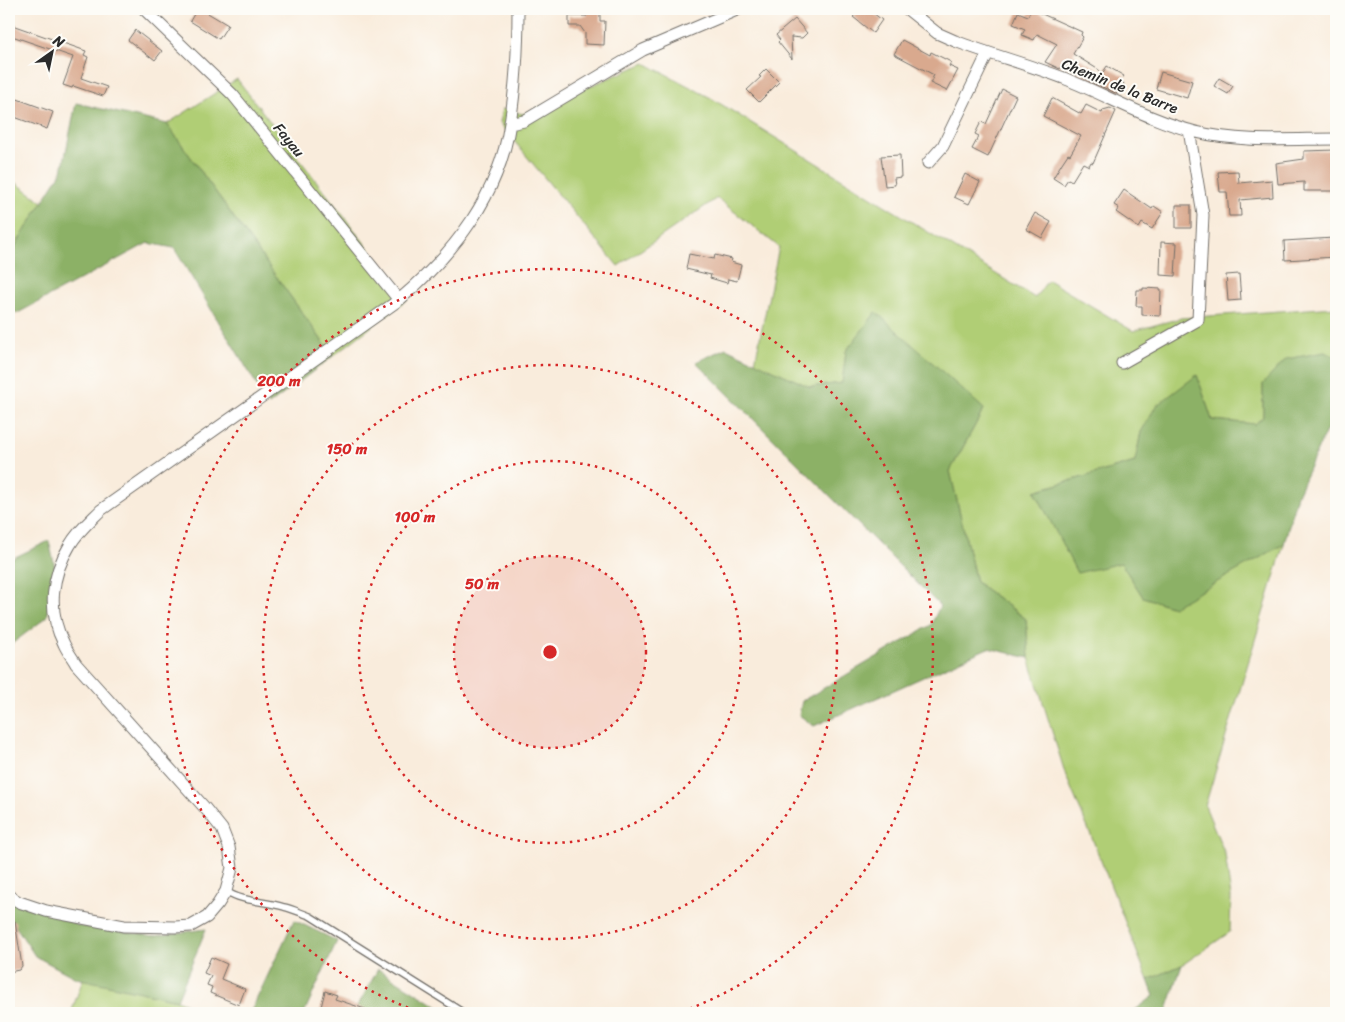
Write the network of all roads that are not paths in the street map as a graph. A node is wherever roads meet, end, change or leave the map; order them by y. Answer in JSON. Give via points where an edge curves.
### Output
{"nodes":[{"id":1,"x":144,"y":9,"type":"edge"},
{"id":2,"x":518,"y":9,"type":"edge"},
{"id":3,"x":739,"y":9,"type":"edge"},
{"id":4,"x":907,"y":9,"type":"edge"},
{"id":5,"x":988,"y":53,"type":"junction"},
{"id":6,"x":510,"y":124,"type":"junction"},
{"id":7,"x":1189,"y":130,"type":"junction"},
{"id":8,"x":1336,"y":139,"type":"edge"},
{"id":9,"x":928,"y":163,"type":"dead end"},
{"id":10,"x":399,"y":300,"type":"junction"},
{"id":11,"x":1122,"y":363,"type":"dead end"},
{"id":12,"x":226,"y":890,"type":"junction"},
{"id":13,"x":9,"y":896,"type":"edge"},
{"id":14,"x":464,"y":1013,"type":"edge"}],
"edges":[{"from":1,"to":10,"type":"street","name":"Fayau","via":[[233,94]]},
{"from":2,"to":6,"type":"street"},
{"from":3,"to":6,"type":"street","via":[[643,50],[524,121]]},
{"from":4,"to":5,"type":"street","name":"Chemin de la Barre","via":[[938,32]]},
{"from":5,"to":7,"type":"street","name":"Chemin de la Barre","via":[[1067,80]]},
{"from":5,"to":9,"type":"street","via":[[943,146]]},
{"from":6,"to":10,"type":"street","via":[[499,166],[478,211],[440,263]]},
{"from":7,"to":8,"type":"street","name":"Chemin de la Barre","via":[[1252,139]]},
{"from":7,"to":11,"type":"street","via":[[1203,215],[1198,320]]},
{"from":10,"to":12,"type":"street","via":[[101,510],[70,544],[54,584],[52,606],[58,629],[76,664],[222,830],[229,846],[232,868]]},
{"from":12,"to":13,"type":"street","via":[[207,917],[191,926],[175,928],[124,926],[74,917],[46,911]]},
{"from":12,"to":14,"type":"lane","via":[[231,895],[310,916]]}]}
